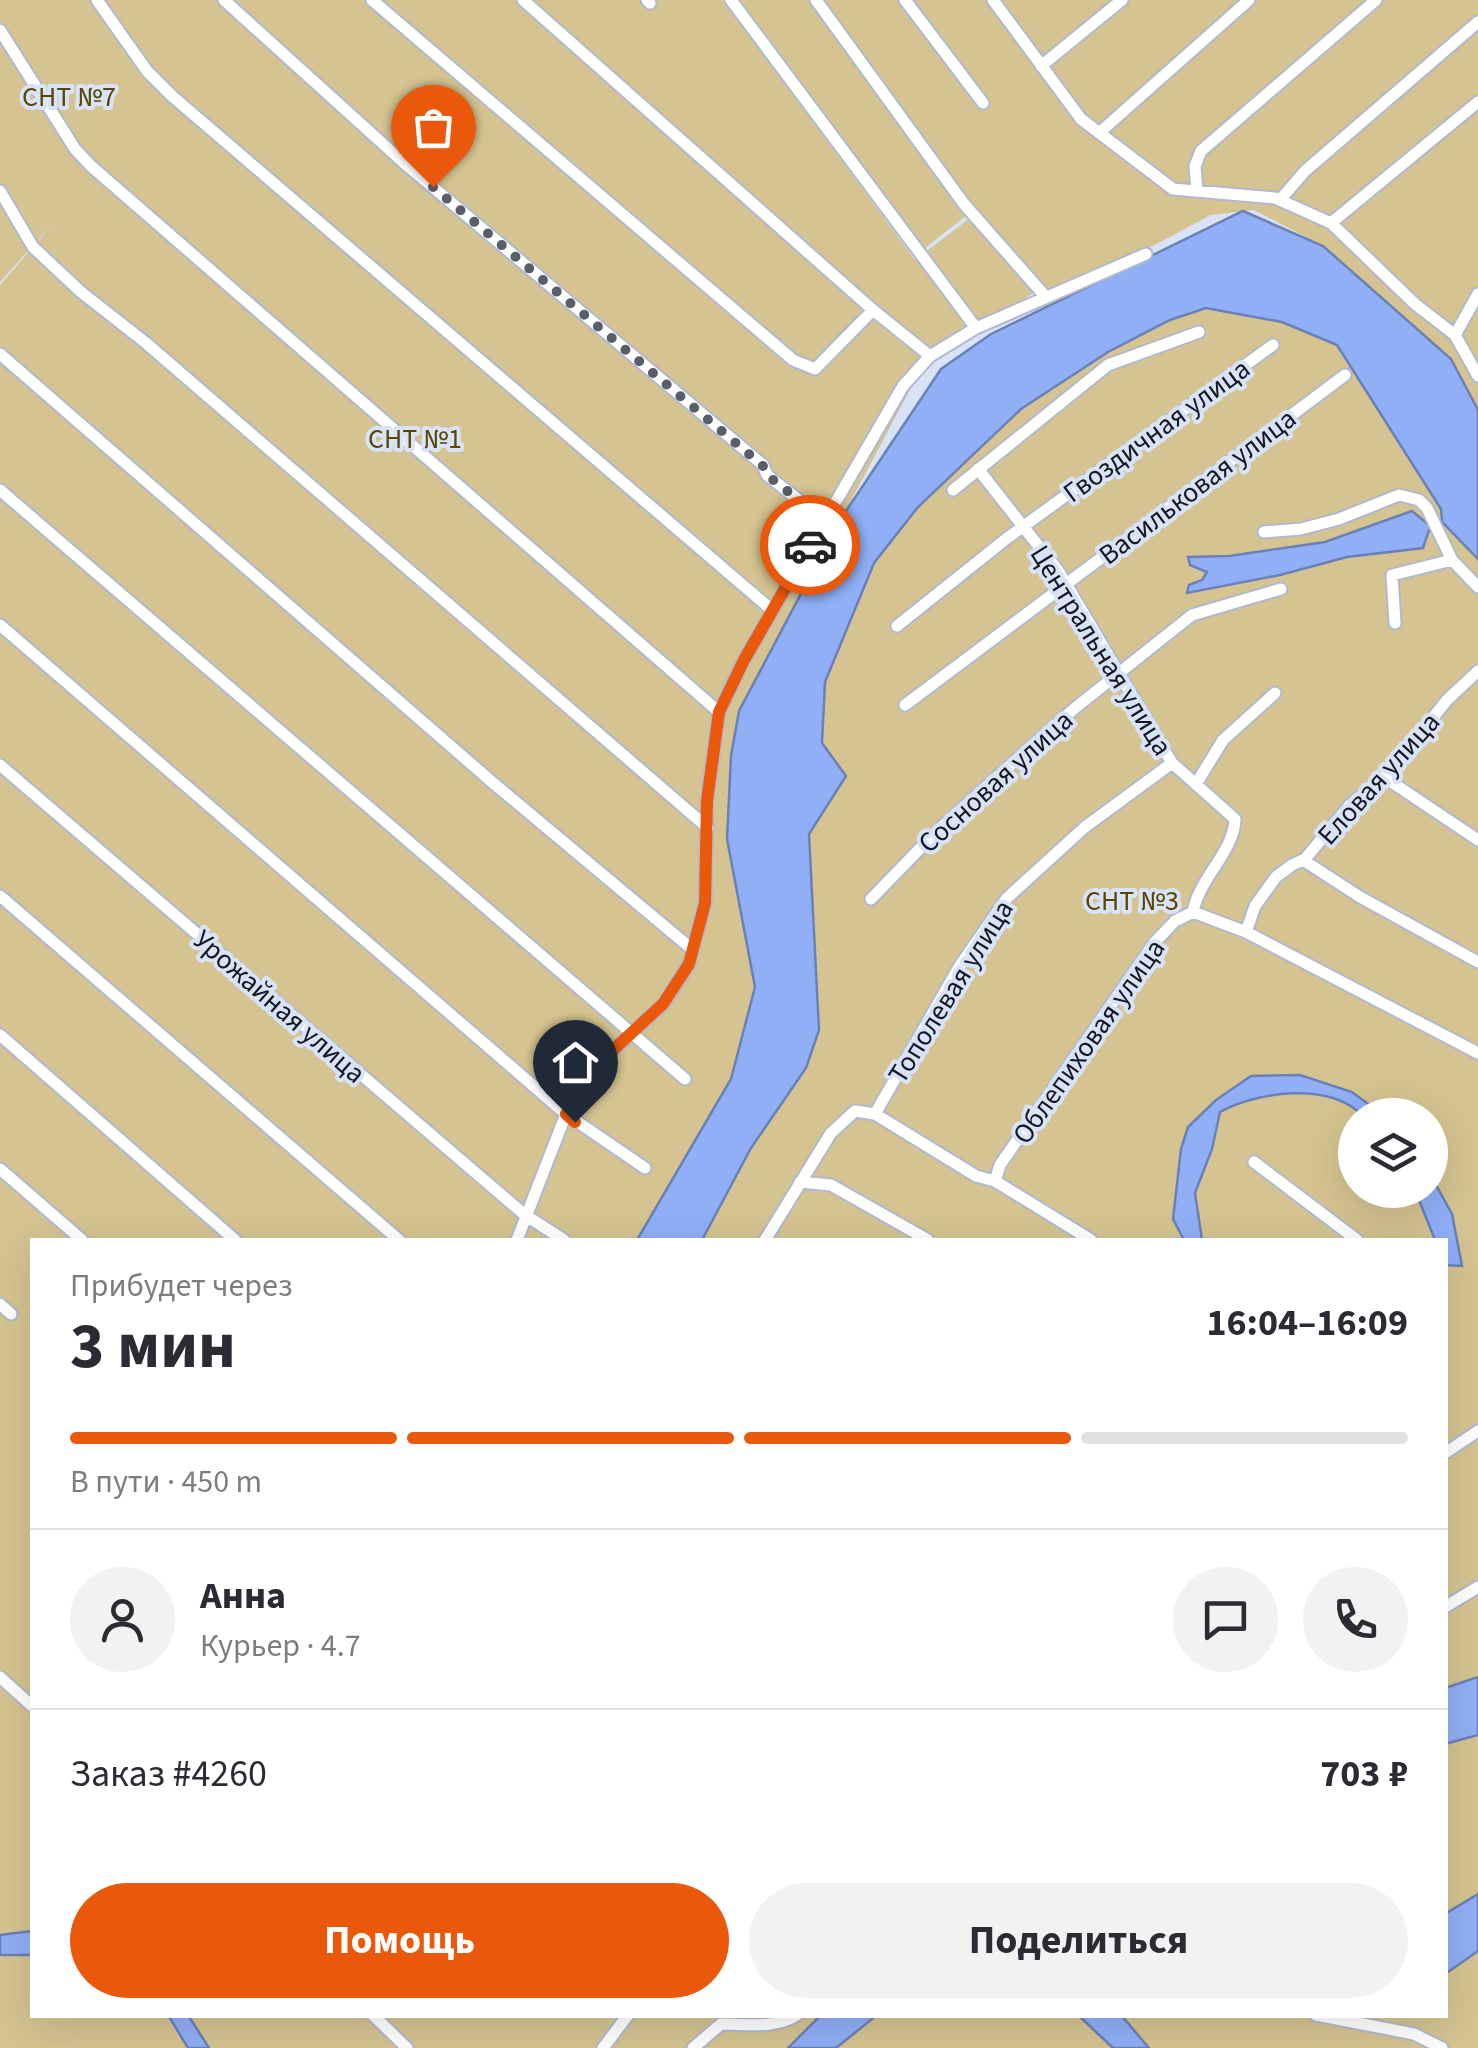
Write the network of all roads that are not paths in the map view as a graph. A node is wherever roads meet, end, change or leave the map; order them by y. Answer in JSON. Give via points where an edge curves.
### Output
{"nodes":[{"id":1,"x":97,"y":0,"type":"edge"},
{"id":2,"x":224,"y":0,"type":"edge"},
{"id":3,"x":372,"y":0,"type":"edge"},
{"id":4,"x":523,"y":0,"type":"edge"},
{"id":5,"x":731,"y":0,"type":"edge"},
{"id":6,"x":816,"y":0,"type":"edge"},
{"id":7,"x":906,"y":0,"type":"edge"},
{"id":8,"x":1011,"y":0,"type":"edge"},
{"id":9,"x":1122,"y":0,"type":"edge"},
{"id":10,"x":1249,"y":0,"type":"edge"},
{"id":11,"x":1376,"y":0,"type":"edge"},
{"id":12,"x":996,"y":4,"type":"edge"},
{"id":13,"x":1478,"y":22,"type":"edge"},
{"id":14,"x":0,"y":30,"type":"edge"},
{"id":15,"x":1042,"y":66,"type":"junction"},
{"id":16,"x":1478,"y":102,"type":"edge"},
{"id":17,"x":983,"y":104,"type":"dead end"},
{"id":18,"x":1099,"y":133,"type":"junction"},
{"id":19,"x":0,"y":190,"type":"edge"},
{"id":20,"x":1197,"y":191,"type":"junction"},
{"id":21,"x":1280,"y":200,"type":"junction"},
{"id":22,"x":1331,"y":223,"type":"junction"},
{"id":23,"x":1146,"y":254,"type":"dead end"},
{"id":24,"x":1478,"y":294,"type":"edge"},
{"id":25,"x":1045,"y":296,"type":"junction"},
{"id":26,"x":873,"y":310,"type":"junction"},
{"id":27,"x":976,"y":328,"type":"junction"},
{"id":28,"x":1199,"y":332,"type":"dead end"},
{"id":29,"x":1455,"y":336,"type":"junction"},
{"id":30,"x":1273,"y":345,"type":"dead end"},
{"id":31,"x":0,"y":354,"type":"edge"},
{"id":32,"x":930,"y":356,"type":"junction"},
{"id":33,"x":1345,"y":375,"type":"dead end"},
{"id":34,"x":1478,"y":376,"type":"edge"},
{"id":35,"x":978,"y":469,"type":"junction"},
{"id":36,"x":0,"y":490,"type":"edge"},
{"id":37,"x":953,"y":490,"type":"dead end"},
{"id":38,"x":824,"y":520,"type":"junction"},
{"id":39,"x":1023,"y":526,"type":"junction"},
{"id":40,"x":1264,"y":532,"type":"dead end"},
{"id":41,"x":1452,"y":560,"type":"junction"},
{"id":42,"x":1066,"y":584,"type":"junction"},
{"id":43,"x":1478,"y":587,"type":"edge"},
{"id":44,"x":1281,"y":589,"type":"dead end"},
{"id":45,"x":773,"y":610,"type":"junction"},
{"id":46,"x":1396,"y":623,"type":"dead end"},
{"id":47,"x":0,"y":625,"type":"edge"},
{"id":48,"x":897,"y":626,"type":"dead end"},
{"id":49,"x":1478,"y":671,"type":"edge"},
{"id":50,"x":1118,"y":674,"type":"junction"},
{"id":51,"x":1275,"y":692,"type":"dead end"},
{"id":52,"x":905,"y":704,"type":"dead end"},
{"id":53,"x":719,"y":712,"type":"junction"},
{"id":54,"x":1172,"y":763,"type":"junction"},
{"id":55,"x":0,"y":765,"type":"edge"},
{"id":56,"x":1384,"y":777,"type":"junction"},
{"id":57,"x":1196,"y":784,"type":"junction"},
{"id":58,"x":708,"y":828,"type":"junction"},
{"id":59,"x":1478,"y":840,"type":"edge"},
{"id":60,"x":1303,"y":860,"type":"junction"},
{"id":61,"x":0,"y":896,"type":"edge"},
{"id":62,"x":871,"y":899,"type":"dead end"},
{"id":63,"x":1193,"y":912,"type":"junction"},
{"id":64,"x":1246,"y":932,"type":"junction"},
{"id":65,"x":693,"y":950,"type":"junction"},
{"id":66,"x":1478,"y":962,"type":"edge"},
{"id":67,"x":630,"y":1034,"type":"junction"},
{"id":68,"x":0,"y":1035,"type":"edge"},
{"id":69,"x":1478,"y":1053,"type":"edge"},
{"id":70,"x":685,"y":1080,"type":"dead end"},
{"id":71,"x":566,"y":1114,"type":"junction"},
{"id":72,"x":875,"y":1114,"type":"junction"},
{"id":73,"x":1254,"y":1162,"type":"dead end"},
{"id":74,"x":0,"y":1168,"type":"edge"},
{"id":75,"x":645,"y":1168,"type":"dead end"},
{"id":76,"x":995,"y":1181,"type":"junction"},
{"id":77,"x":800,"y":1182,"type":"junction"},
{"id":78,"x":525,"y":1215,"type":"junction"},
{"id":79,"x":80,"y":1238,"type":"edge"},
{"id":80,"x":233,"y":1238,"type":"edge"},
{"id":81,"x":398,"y":1238,"type":"edge"},
{"id":82,"x":518,"y":1238,"type":"edge"},
{"id":83,"x":561,"y":1238,"type":"edge"},
{"id":84,"x":768,"y":1238,"type":"edge"},
{"id":85,"x":925,"y":1238,"type":"edge"},
{"id":86,"x":1087,"y":1238,"type":"edge"},
{"id":87,"x":1353,"y":1238,"type":"edge"},
{"id":88,"x":0,"y":1304,"type":"edge"},
{"id":89,"x":10,"y":1314,"type":"dead end"},
{"id":90,"x":1478,"y":1431,"type":"edge"},
{"id":91,"x":1448,"y":1450,"type":"edge"},
{"id":92,"x":1478,"y":1587,"type":"edge"},
{"id":93,"x":1448,"y":1605,"type":"edge"},
{"id":94,"x":0,"y":1677,"type":"edge"},
{"id":95,"x":30,"y":1704,"type":"edge"},
{"id":96,"x":376,"y":2018,"type":"edge"},
{"id":97,"x":626,"y":2018,"type":"edge"},
{"id":98,"x":793,"y":2018,"type":"edge"},
{"id":99,"x":1331,"y":2018,"type":"edge"},
{"id":100,"x":407,"y":2048,"type":"edge"},
{"id":101,"x":603,"y":2048,"type":"edge"},
{"id":102,"x":692,"y":2048,"type":"edge"},
{"id":103,"x":1442,"y":2048,"type":"edge"}],
"edges":[{"from":1,"to":45,"type":"street","via":[[172,96]]},
{"from":2,"to":38,"type":"street","via":[[403,162]]},
{"from":3,"to":26,"type":"street","via":[[793,360],[815,369]]},
{"from":4,"to":26,"type":"street"},
{"from":5,"to":27,"type":"street"},
{"from":6,"to":25,"type":"street","via":[[964,204]]},
{"from":7,"to":17,"type":"street"},
{"from":8,"to":12,"type":"street"},
{"from":9,"to":15,"type":"street"},
{"from":10,"to":18,"type":"street"},
{"from":11,"to":20,"type":"street","via":[[1201,152]]},
{"from":12,"to":15,"type":"street"},
{"from":13,"to":21,"type":"street"},
{"from":14,"to":53,"type":"street","via":[[91,166]]},
{"from":15,"to":18,"type":"street"},
{"from":16,"to":22,"type":"street"},
{"from":18,"to":20,"type":"street","via":[[1173,189]]},
{"from":19,"to":58,"type":"street","via":[[34,246],[81,292]]},
{"from":20,"to":21,"type":"street"},
{"from":21,"to":22,"type":"street"},
{"from":22,"to":29,"type":"street"},
{"from":23,"to":25,"type":"street"},
{"from":24,"to":29,"type":"street"},
{"from":25,"to":27,"type":"street"},
{"from":26,"to":32,"type":"street"},
{"from":27,"to":32,"type":"street"},
{"from":28,"to":35,"type":"street","via":[[1108,366]]},
{"from":29,"to":34,"type":"street"},
{"from":30,"to":39,"type":"street","name":"Гвоздичная улица"},
{"from":31,"to":65,"type":"street"},
{"from":32,"to":38,"type":"street","via":[[903,386]]},
{"from":33,"to":42,"type":"street","name":"Васильковая улица"},
{"from":35,"to":37,"type":"street"},
{"from":35,"to":39,"type":"street","name":"Центральная улица"},
{"from":36,"to":67,"type":"street"},
{"from":38,"to":45,"type":"street"},
{"from":39,"to":42,"type":"street","name":"Центральная улица"},
{"from":39,"to":48,"type":"street","name":"Гвоздичная улица"},
{"from":40,"to":41,"type":"street","via":[[1339,519],[1399,495],[1427,508]]},
{"from":41,"to":43,"type":"street"},
{"from":41,"to":46,"type":"street","via":[[1392,575]]},
{"from":42,"to":50,"type":"street","name":"Центральная улица"},
{"from":42,"to":52,"type":"street","name":"Васильковая улица"},
{"from":44,"to":50,"type":"street","name":"Сосновая улица","via":[[1192,615]]},
{"from":45,"to":53,"type":"street"},
{"from":47,"to":71,"type":"street"},
{"from":49,"to":56,"type":"street","name":"Еловая улица"},
{"from":50,"to":54,"type":"street","name":"Центральная улица"},
{"from":50,"to":62,"type":"street","name":"Сосновая улица","via":[[933,835]]},
{"from":51,"to":57,"type":"street","via":[[1223,740]]},
{"from":53,"to":58,"type":"street"},
{"from":54,"to":57,"type":"street","name":"Центральная улица"},
{"from":54,"to":72,"type":"street","name":"Тополевая улица","via":[[1007,898]]},
{"from":55,"to":78,"type":"street","name":"Урожайная улица"},
{"from":56,"to":59,"type":"street"},
{"from":56,"to":60,"type":"street","name":"Еловая улица"},
{"from":57,"to":63,"type":"street","name":"Центральная улица","via":[[1235,819],[1235,830]]},
{"from":58,"to":65,"type":"street","via":[[705,903]]},
{"from":60,"to":64,"type":"street","name":"Еловая улица","via":[[1276,877]]},
{"from":60,"to":66,"type":"street"},
{"from":61,"to":81,"type":"street"},
{"from":63,"to":64,"type":"street"},
{"from":63,"to":76,"type":"street","name":"Облепиховая улица","via":[[1155,942]]},
{"from":64,"to":69,"type":"street"},
{"from":65,"to":67,"type":"street","via":[[663,1004]]},
{"from":67,"to":70,"type":"street"},
{"from":67,"to":71,"type":"street","via":[[601,1061]]},
{"from":68,"to":80,"type":"street"},
{"from":71,"to":75,"type":"street"},
{"from":71,"to":78,"type":"street"},
{"from":72,"to":76,"type":"street"},
{"from":72,"to":77,"type":"street","name":"Тополевая улица","via":[[856,1111],[831,1133]]},
{"from":73,"to":87,"type":"street"},
{"from":74,"to":79,"type":"street"},
{"from":76,"to":86,"type":"street"},
{"from":77,"to":84,"type":"street","name":"Тополевая улица"},
{"from":77,"to":85,"type":"street","via":[[831,1184]]},
{"from":78,"to":82,"type":"street"},
{"from":78,"to":83,"type":"street","name":"Урожайная улица"},
{"from":88,"to":89,"type":"street"},
{"from":90,"to":91,"type":"street"},
{"from":92,"to":93,"type":"street"},
{"from":94,"to":95,"type":"street"},
{"from":96,"to":100,"type":"street"},
{"from":97,"to":101,"type":"street"},
{"from":98,"to":102,"type":"street","via":[[721,2024]]},
{"from":99,"to":103,"type":"street","via":[[1414,2034]]}]}
